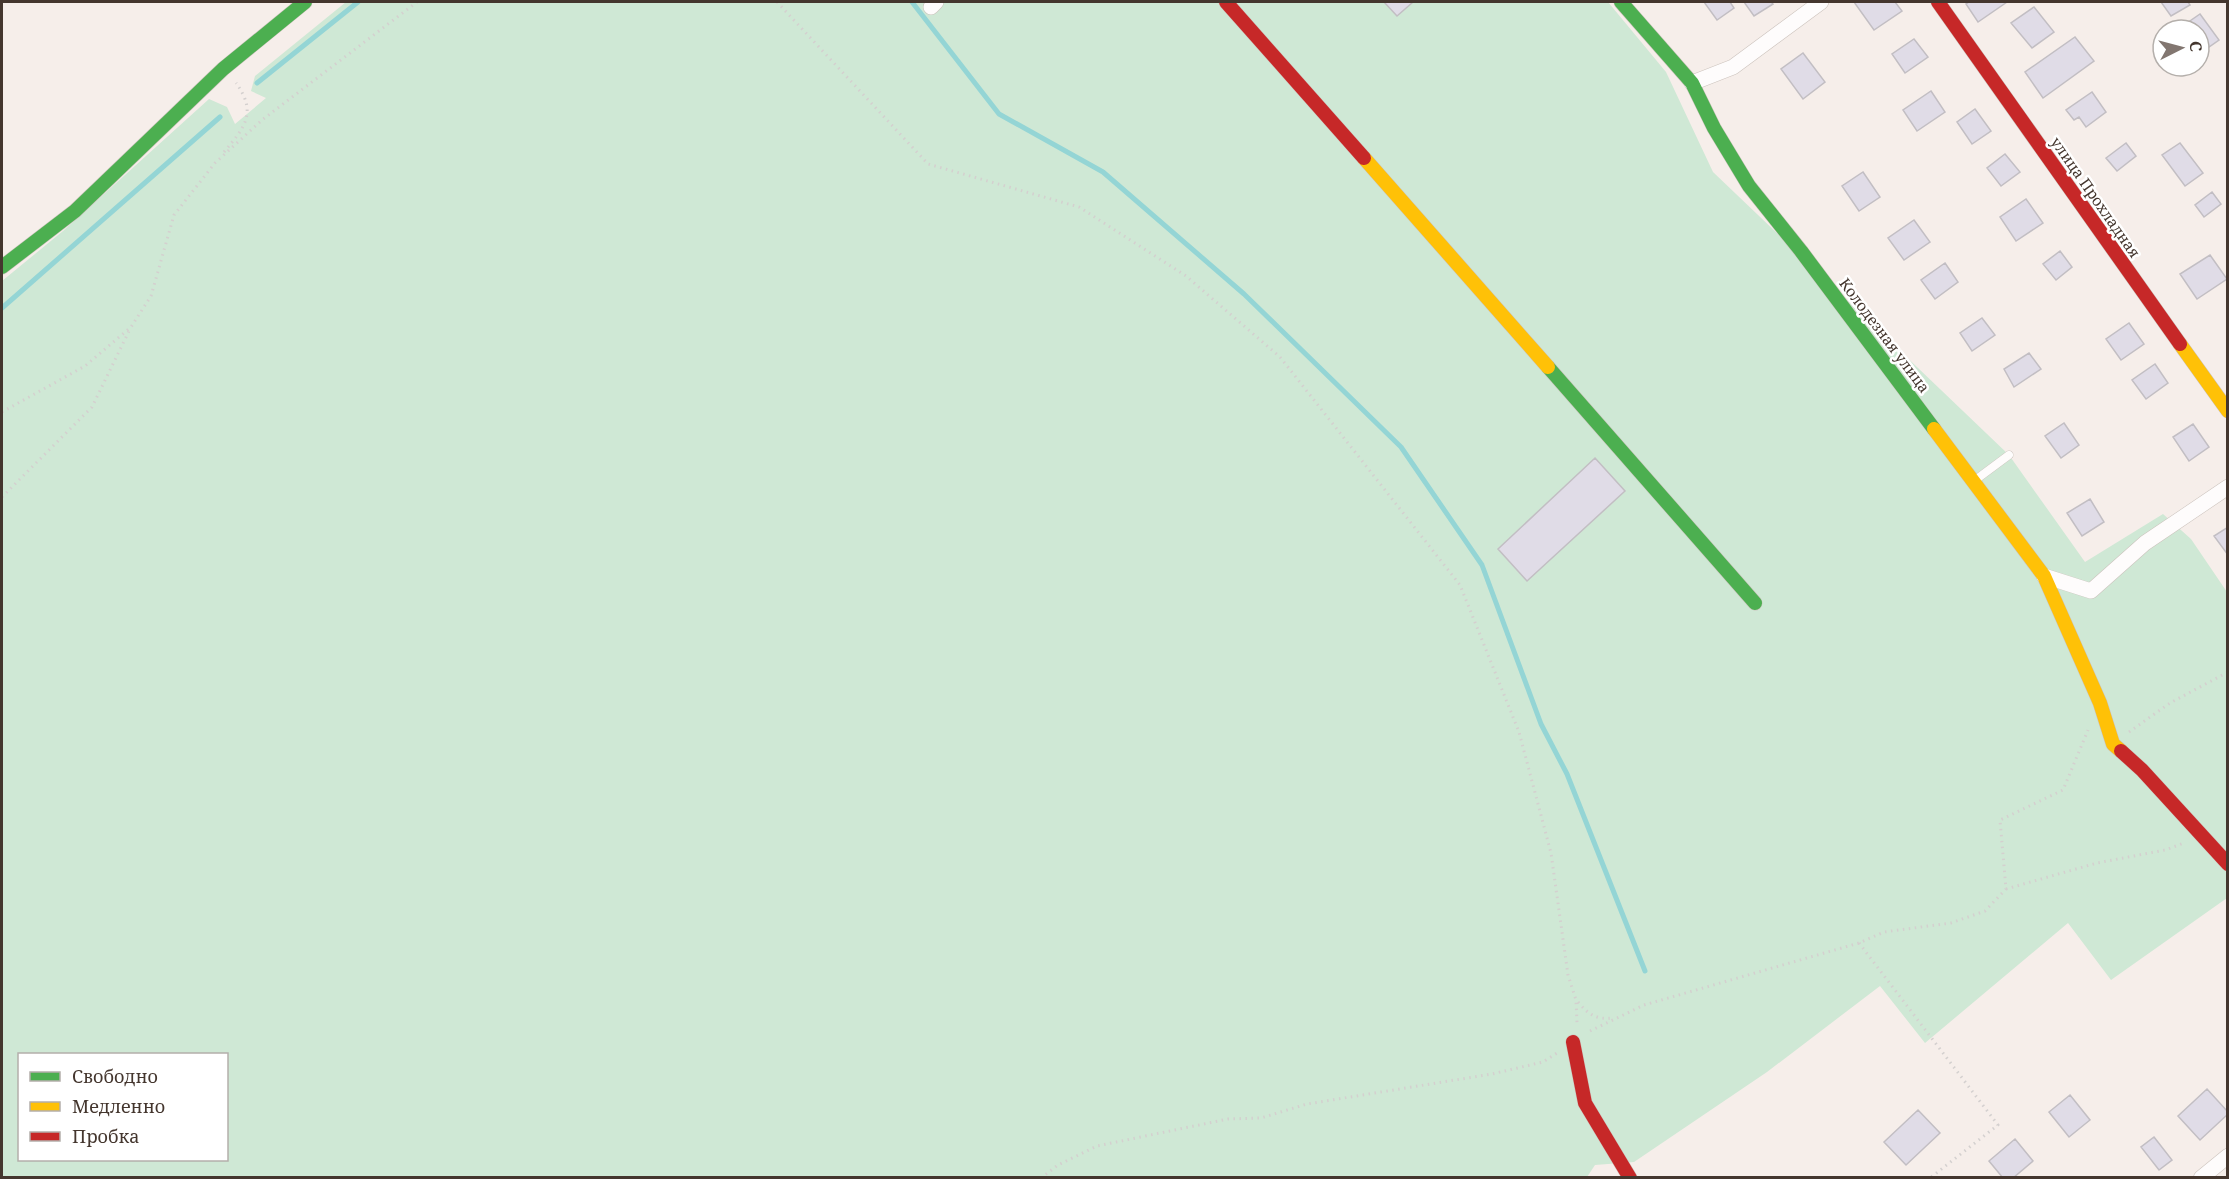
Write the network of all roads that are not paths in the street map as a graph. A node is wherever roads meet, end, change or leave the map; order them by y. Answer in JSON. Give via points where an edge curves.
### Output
{"nodes":[{"id":1,"x":305,"y":2,"type":"edge"},
{"id":2,"x":1226,"y":2,"type":"edge"},
{"id":3,"x":1621,"y":2,"type":"edge"},
{"id":4,"x":1821,"y":2,"type":"edge"},
{"id":5,"x":1938,"y":2,"type":"edge"},
{"id":6,"x":1692,"y":83,"type":"junction"},
{"id":7,"x":2,"y":267,"type":"edge"},
{"id":8,"x":2228,"y":411,"type":"edge"},
{"id":9,"x":2009,"y":454,"type":"dead end"},
{"id":10,"x":1973,"y":481,"type":"junction"},
{"id":11,"x":2228,"y":487,"type":"edge"},
{"id":12,"x":2044,"y":576,"type":"junction"},
{"id":13,"x":1755,"y":603,"type":"dead end"},
{"id":14,"x":2228,"y":864,"type":"edge"},
{"id":15,"x":1573,"y":1042,"type":"road end"},
{"id":16,"x":2228,"y":1156,"type":"edge"},
{"id":17,"x":1630,"y":1178,"type":"edge"},
{"id":18,"x":2201,"y":1178,"type":"edge"}],
"edges":[{"from":1,"to":7,"type":"street","via":[[223,69],[75,211]]},
{"from":2,"to":13,"type":"street"},
{"from":3,"to":6,"type":"street","name":"Колодезная улица"},
{"from":4,"to":6,"type":"street","via":[[1732,67]]},
{"from":5,"to":8,"type":"street","name":"улица Прохладная"},
{"from":6,"to":10,"type":"street","name":"Колодезная улица","via":[[1749,186]]},
{"from":9,"to":10,"type":"lane"},
{"from":10,"to":12,"type":"street","name":"Колодезная улица"},
{"from":11,"to":12,"type":"street","via":[[2145,543],[2091,591]]},
{"from":12,"to":14,"type":"street","name":"Колодезная улица","via":[[2100,703],[2113,744]]},
{"from":15,"to":17,"type":"street","via":[[1585,1104]]},
{"from":16,"to":18,"type":"street"}]}
